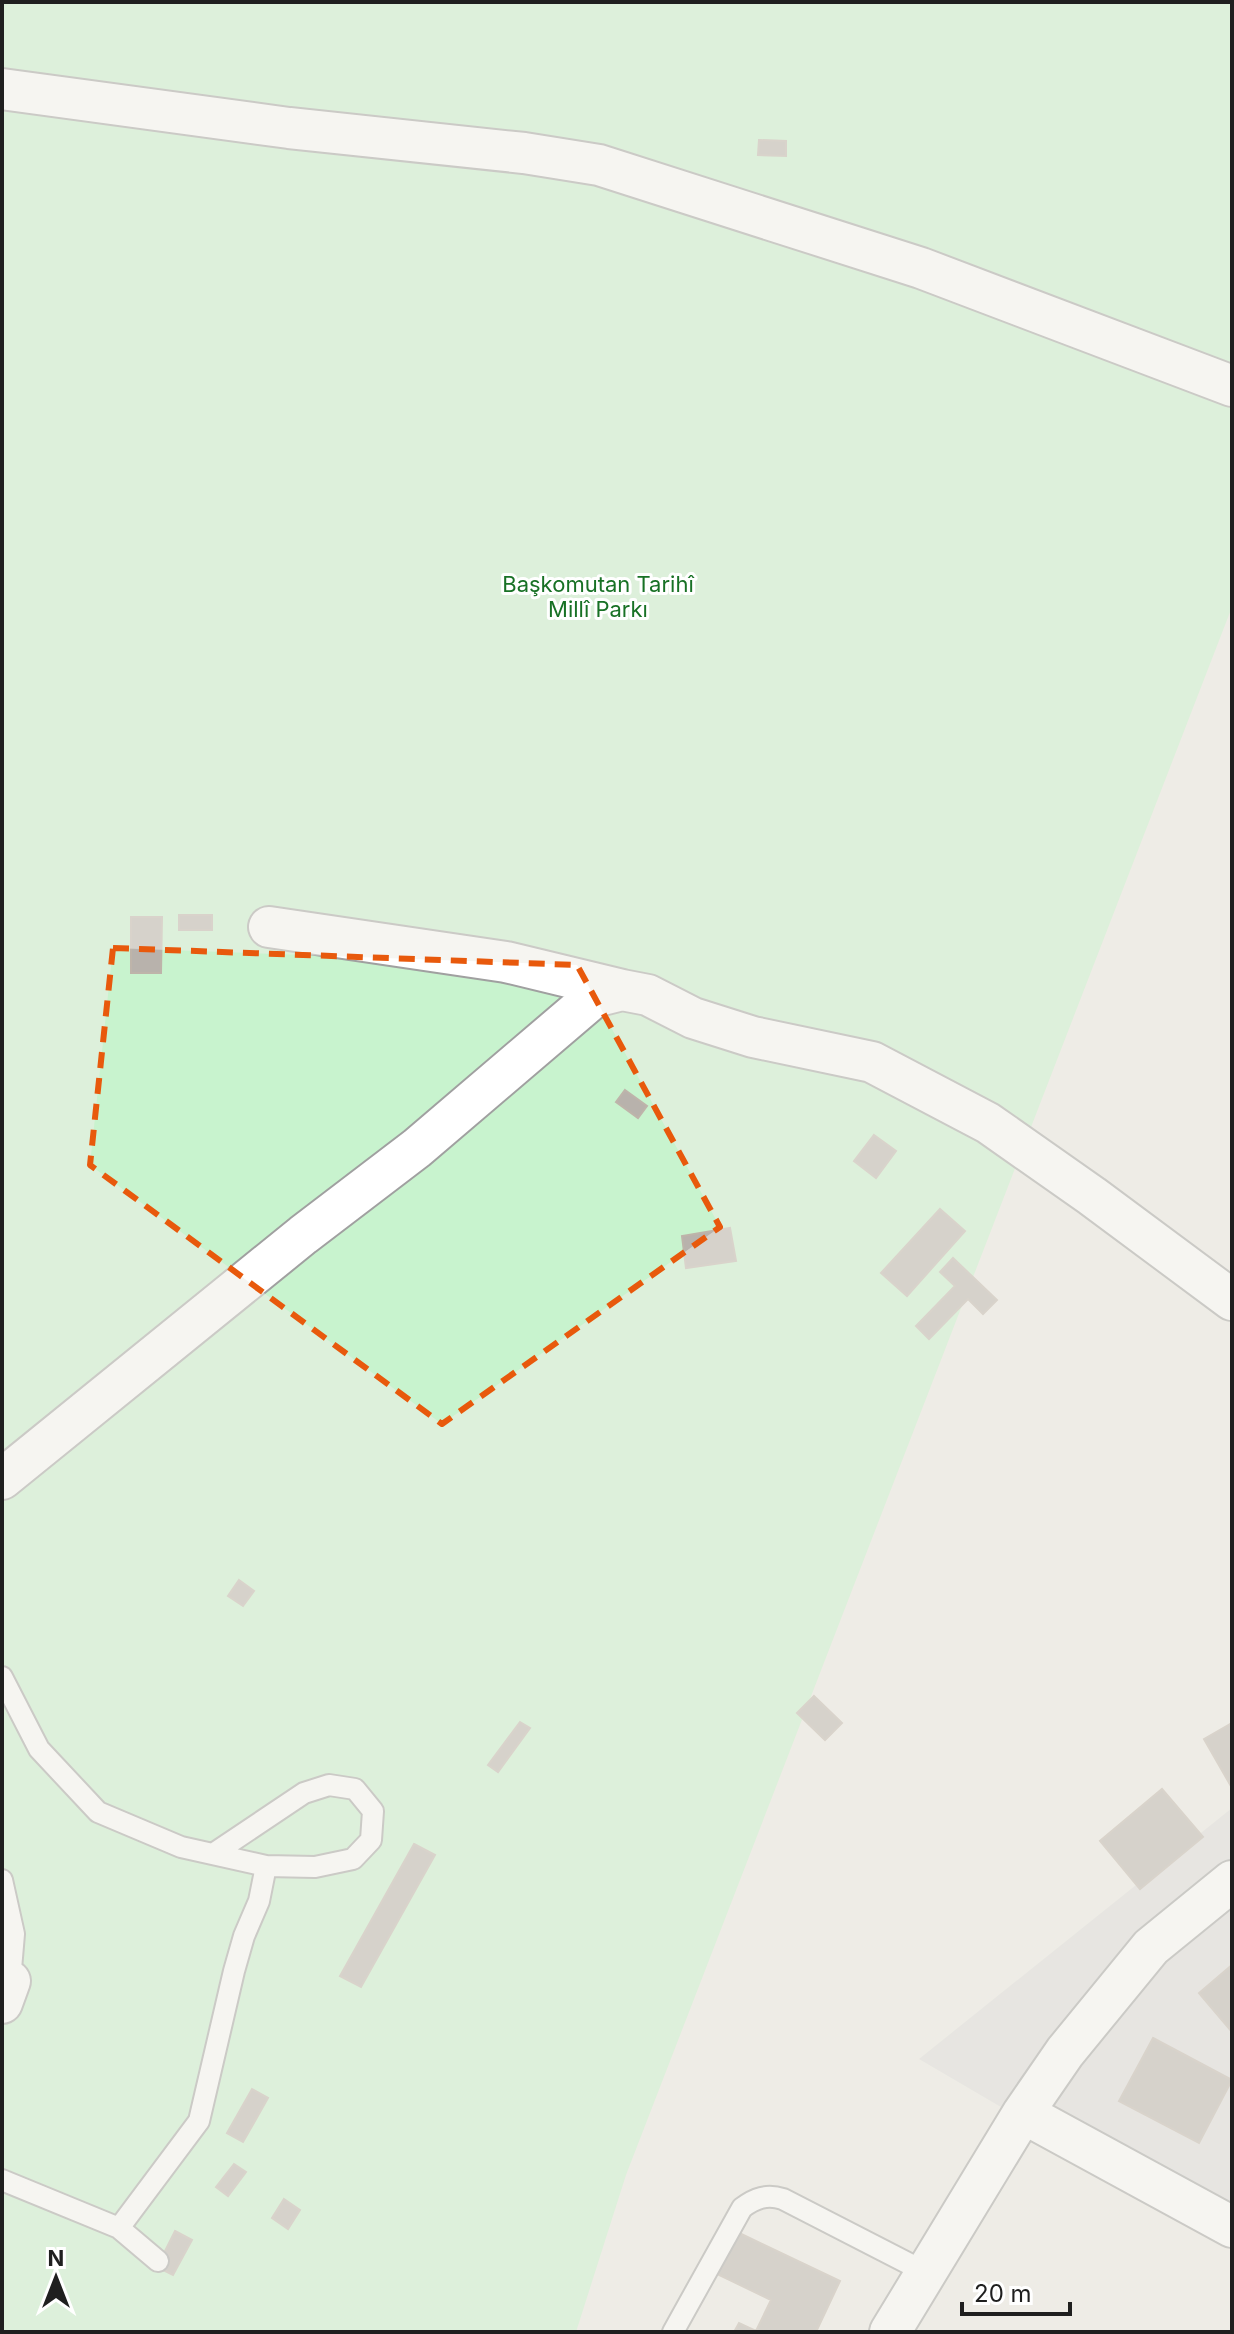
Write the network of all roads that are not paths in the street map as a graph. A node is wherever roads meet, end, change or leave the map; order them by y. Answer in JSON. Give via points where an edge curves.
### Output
{"nodes":[{"id":1,"x":2,"y":89,"type":"edge"},
{"id":2,"x":1232,"y":386,"type":"edge"},
{"id":3,"x":269,"y":927,"type":"dead end"},
{"id":4,"x":622,"y":990,"type":"junction"},
{"id":5,"x":1232,"y":1300,"type":"edge"},
{"id":6,"x":2,"y":1479,"type":"edge"},
{"id":7,"x":2,"y":1677,"type":"edge"},
{"id":8,"x":213,"y":1854,"type":"junction"},
{"id":9,"x":266,"y":1866,"type":"junction"},
{"id":10,"x":2,"y":1880,"type":"edge"},
{"id":11,"x":1232,"y":1881,"type":"edge"},
{"id":12,"x":6,"y":1992,"type":"edge"},
{"id":13,"x":1023,"y":2113,"type":"junction"},
{"id":14,"x":2,"y":2180,"type":"edge"},
{"id":15,"x":1232,"y":2227,"type":"edge"},
{"id":16,"x":119,"y":2228,"type":"junction"},
{"id":17,"x":158,"y":2261,"type":"dead end"},
{"id":18,"x":925,"y":2272,"type":"junction"},
{"id":19,"x":673,"y":2332,"type":"edge"},
{"id":20,"x":890,"y":2332,"type":"edge"}],
"edges":[{"from":1,"to":2,"type":"street","via":[[599,165],[921,268]]},
{"from":3,"to":4,"type":"street","via":[[506,962]]},
{"from":4,"to":5,"type":"street","via":[[648,995],[693,1018],[753,1037],[872,1062],[988,1123]]},
{"from":4,"to":6,"type":"street","via":[[594,997],[417,1148]]},
{"from":7,"to":8,"type":"lane","via":[[39,1749],[98,1812],[181,1847]]},
{"from":8,"to":9,"type":"lane"},
{"from":8,"to":9,"type":"lane","via":[[304,1793],[329,1785],[355,1789],[373,1811],[371,1840],[353,1859],[315,1867]]},
{"from":9,"to":16,"type":"lane","via":[[234,1971],[199,2121]]},
{"from":10,"to":12,"type":"lane","via":[[14,1934]]},
{"from":11,"to":13,"type":"street","via":[[1151,1947]]},
{"from":13,"to":15,"type":"street"},
{"from":13,"to":18,"type":"street"},
{"from":14,"to":16,"type":"lane"},
{"from":16,"to":17,"type":"lane"},
{"from":18,"to":19,"type":"lane","via":[[783,2199],[765,2196],[742,2208]]},
{"from":18,"to":20,"type":"street"}]}
